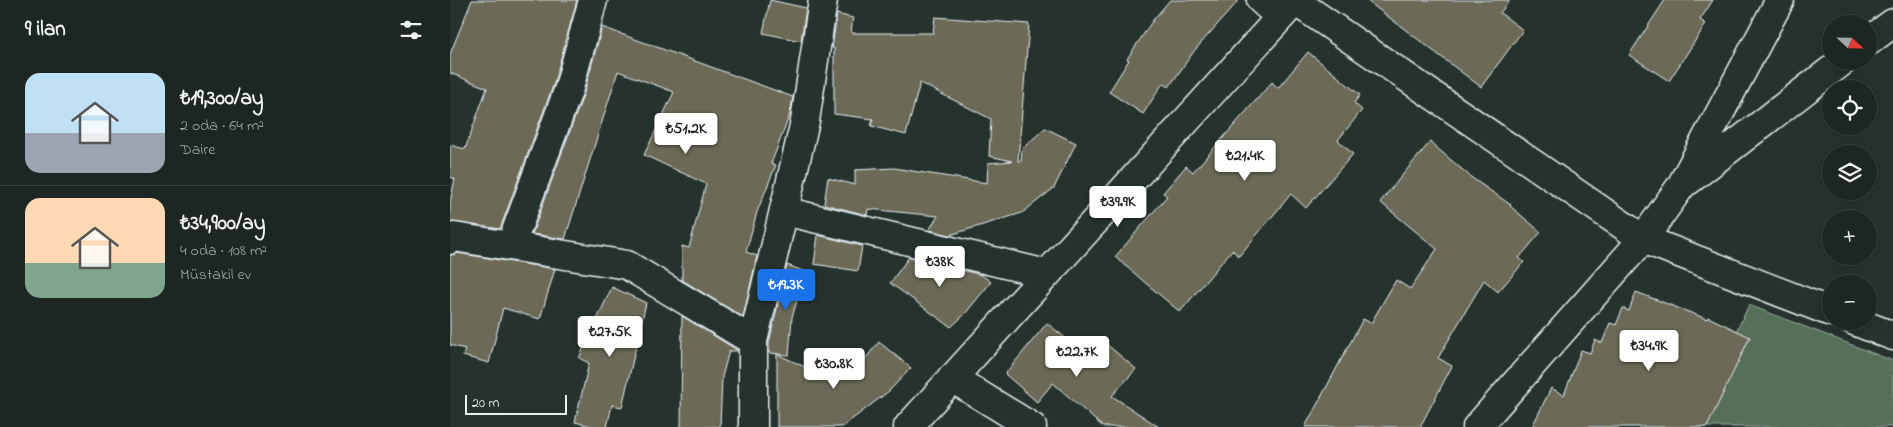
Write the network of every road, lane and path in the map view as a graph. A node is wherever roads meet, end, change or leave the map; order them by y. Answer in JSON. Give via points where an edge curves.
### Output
{"nodes":[{"id":1,"x":593,"y":0,"type":"edge"},
{"id":2,"x":824,"y":0,"type":"edge"},
{"id":3,"x":1780,"y":0,"type":"edge"},
{"id":4,"x":1283,"y":4,"type":"edge"},
{"id":5,"x":1893,"y":23,"type":"edge"},
{"id":6,"x":1878,"y":34,"type":"edge"},
{"id":7,"x":1831,"y":70,"type":"edge"},
{"id":8,"x":1681,"y":186,"type":"junction"},
{"id":9,"x":784,"y":211,"type":"junction"},
{"id":10,"x":1643,"y":239,"type":"junction"},
{"id":11,"x":450,"y":240,"type":"edge"},
{"id":12,"x":511,"y":245,"type":"junction"},
{"id":13,"x":1047,"y":274,"type":"junction"},
{"id":14,"x":1822,"y":309,"type":"edge"},
{"id":15,"x":1877,"y":330,"type":"edge"},
{"id":16,"x":1893,"y":336,"type":"edge"},
{"id":17,"x":753,"y":341,"type":"junction"},
{"id":18,"x":952,"y":378,"type":"junction"},
{"id":19,"x":753,"y":427,"type":"edge"},
{"id":20,"x":908,"y":427,"type":"edge"},
{"id":21,"x":1032,"y":427,"type":"edge"},
{"id":22,"x":1477,"y":427,"type":"edge"}],
"edges":[{"from":1,"to":12,"type":"street","via":[[569,88]]},
{"from":2,"to":9,"type":"street","via":[[805,121]]},
{"from":3,"to":8,"type":"street"},
{"from":4,"to":10,"type":"street"},
{"from":4,"to":13,"type":"street"},
{"from":5,"to":6,"type":"street"},
{"from":7,"to":8,"type":"street"},
{"from":8,"to":10,"type":"street"},
{"from":9,"to":13,"type":"street"},
{"from":9,"to":17,"type":"street"},
{"from":10,"to":14,"type":"street"},
{"from":10,"to":22,"type":"street"},
{"from":11,"to":12,"type":"street","via":[[454,237]]},
{"from":12,"to":17,"type":"street","via":[[626,265]]},
{"from":13,"to":18,"type":"street"},
{"from":15,"to":16,"type":"street"},
{"from":17,"to":19,"type":"street"},
{"from":18,"to":20,"type":"street"},
{"from":18,"to":21,"type":"street"}]}
